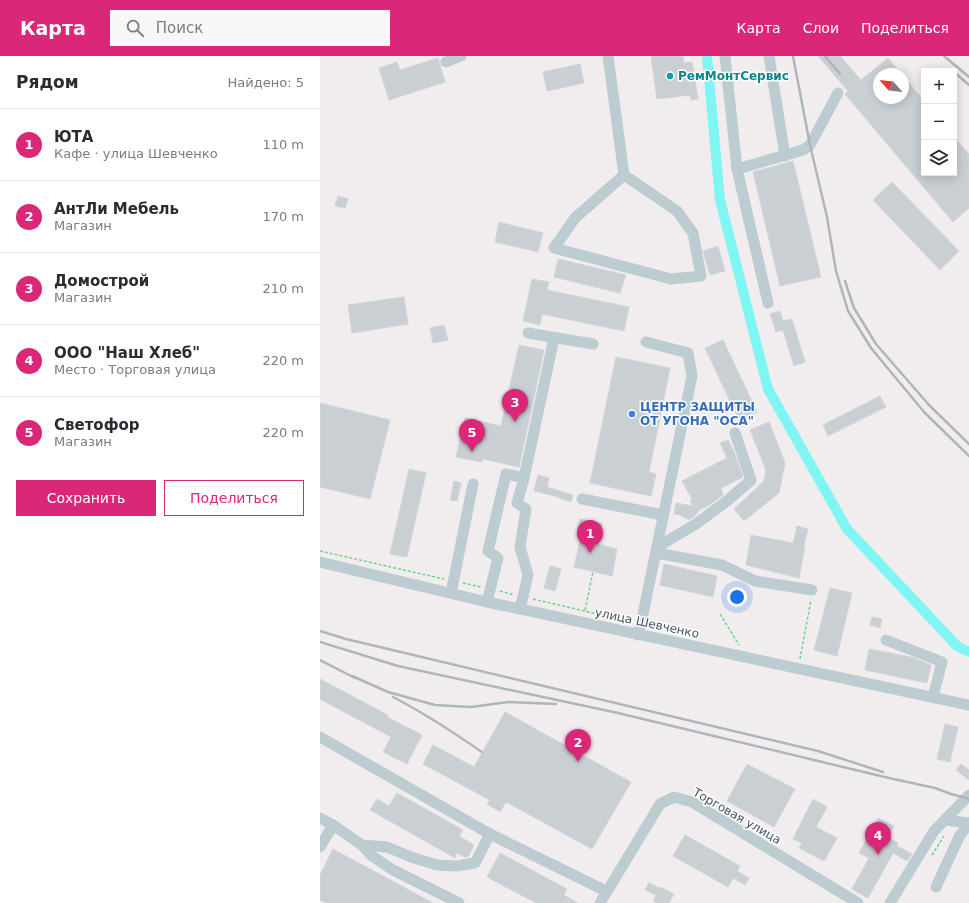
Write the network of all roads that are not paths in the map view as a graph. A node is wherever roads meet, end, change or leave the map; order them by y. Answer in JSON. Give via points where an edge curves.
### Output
{"nodes":[{"id":1,"x":461,"y":56,"type":"edge"},
{"id":2,"x":608,"y":56,"type":"edge"},
{"id":3,"x":725,"y":56,"type":"edge"},
{"id":4,"x":769,"y":56,"type":"edge"},
{"id":5,"x":446,"y":62,"type":"dead end"},
{"id":6,"x":838,"y":93,"type":"dead end"},
{"id":7,"x":785,"y":156,"type":"junction"},
{"id":8,"x":738,"y":170,"type":"junction"},
{"id":9,"x":624,"y":175,"type":"junction"},
{"id":10,"x":768,"y":303,"type":"dead end"},
{"id":11,"x":528,"y":333,"type":"dead end"},
{"id":12,"x":554,"y":338,"type":"junction"},
{"id":13,"x":646,"y":342,"type":"dead end"},
{"id":14,"x":593,"y":344,"type":"dead end"},
{"id":15,"x":735,"y":433,"type":"dead end"},
{"id":16,"x":524,"y":478,"type":"junction"},
{"id":17,"x":473,"y":484,"type":"dead end"},
{"id":18,"x":582,"y":499,"type":"dead end"},
{"id":19,"x":663,"y":515,"type":"junction"},
{"id":20,"x":656,"y":550,"type":"junction"},
{"id":21,"x":320,"y":562,"type":"edge"},
{"id":22,"x":812,"y":590,"type":"road end"},
{"id":23,"x":451,"y":594,"type":"junction"},
{"id":24,"x":487,"y":602,"type":"junction"},
{"id":25,"x":520,"y":609,"type":"junction"},
{"id":26,"x":638,"y":635,"type":"junction"},
{"id":27,"x":886,"y":640,"type":"dead end"},
{"id":28,"x":933,"y":697,"type":"junction"},
{"id":29,"x":969,"y":705,"type":"edge"},
{"id":30,"x":320,"y":737,"type":"edge"},
{"id":31,"x":969,"y":795,"type":"edge"},
{"id":32,"x":320,"y":818,"type":"edge"},
{"id":33,"x":945,"y":820,"type":"junction"},
{"id":34,"x":969,"y":823,"type":"edge"},
{"id":35,"x":333,"y":825,"type":"junction"},
{"id":36,"x":490,"y":834,"type":"junction"},
{"id":37,"x":362,"y":845,"type":"junction"},
{"id":38,"x":320,"y":847,"type":"edge"},
{"id":39,"x":936,"y":887,"type":"dead end"},
{"id":40,"x":606,"y":891,"type":"junction"},
{"id":41,"x":459,"y":903,"type":"edge"},
{"id":42,"x":600,"y":903,"type":"edge"},
{"id":43,"x":858,"y":903,"type":"edge"},
{"id":44,"x":890,"y":903,"type":"edge"}],
"edges":[{"from":1,"to":5,"type":"street"},
{"from":2,"to":9,"type":"street"},
{"from":3,"to":8,"type":"street"},
{"from":4,"to":7,"type":"street"},
{"from":6,"to":7,"type":"street","via":[[810,145]]},
{"from":7,"to":8,"type":"street"},
{"from":8,"to":10,"type":"street"},
{"from":9,"to":9,"type":"street","via":[[677,211],[693,233],[701,276],[671,279],[554,248],[574,218]]},
{"from":11,"to":12,"type":"street"},
{"from":12,"to":14,"type":"street"},
{"from":12,"to":16,"type":"street"},
{"from":13,"to":19,"type":"street","via":[[688,353],[692,376]]},
{"from":15,"to":20,"type":"street","via":[[751,480],[696,524]]},
{"from":16,"to":24,"type":"street","via":[[506,474],[488,551],[498,558]]},
{"from":16,"to":25,"type":"street","via":[[517,503],[526,510],[520,547],[528,575]]},
{"from":17,"to":23,"type":"street"},
{"from":18,"to":19,"type":"street"},
{"from":19,"to":20,"type":"street"},
{"from":20,"to":22,"type":"street","via":[[722,565],[755,581]]},
{"from":20,"to":26,"type":"street","via":[[651,603]]},
{"from":21,"to":23,"type":"street","name":"улица Шевченко"},
{"from":23,"to":24,"type":"street","name":"улица Шевченко"},
{"from":24,"to":25,"type":"street","name":"улица Шевченко"},
{"from":25,"to":26,"type":"street","name":"улица Шевченко"},
{"from":26,"to":28,"type":"street","name":"улица Шевченко"},
{"from":27,"to":28,"type":"street","via":[[942,662]]},
{"from":28,"to":29,"type":"street","name":"улица Шевченко"},
{"from":30,"to":36,"type":"street"},
{"from":31,"to":33,"type":"street"},
{"from":32,"to":35,"type":"street"},
{"from":33,"to":34,"type":"street"},
{"from":33,"to":44,"type":"street","via":[[934,831]]},
{"from":34,"to":39,"type":"street"},
{"from":35,"to":37,"type":"street"},
{"from":35,"to":38,"type":"street"},
{"from":36,"to":37,"type":"street","via":[[475,863],[456,866],[437,865],[388,847]]},
{"from":36,"to":40,"type":"street"},
{"from":37,"to":41,"type":"street","via":[[372,856],[393,870]]},
{"from":40,"to":42,"type":"street","name":"Торговая улица"},
{"from":40,"to":43,"type":"street","name":"Торговая улица","via":[[660,804],[674,797],[692,802]]}]}
